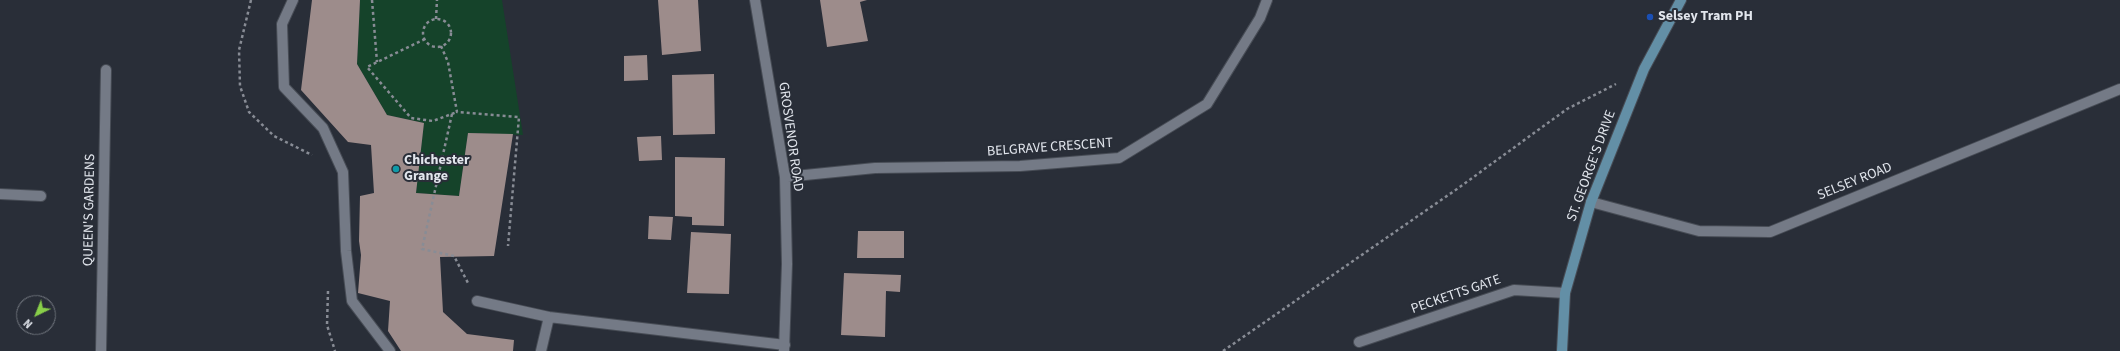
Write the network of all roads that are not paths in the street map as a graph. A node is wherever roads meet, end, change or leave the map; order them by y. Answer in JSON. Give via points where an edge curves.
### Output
{"nodes":[{"id":1,"x":293,"y":0,"type":"edge"},
{"id":2,"x":755,"y":0,"type":"edge"},
{"id":3,"x":1267,"y":0,"type":"edge"},
{"id":4,"x":1681,"y":0,"type":"edge"},
{"id":5,"x":106,"y":70,"type":"dead end"},
{"id":6,"x":2120,"y":89,"type":"edge"},
{"id":7,"x":784,"y":177,"type":"junction"},
{"id":8,"x":0,"y":194,"type":"edge"},
{"id":9,"x":41,"y":196,"type":"dead end"},
{"id":10,"x":1591,"y":202,"type":"junction"},
{"id":11,"x":1565,"y":294,"type":"junction"},
{"id":12,"x":476,"y":301,"type":"road end"},
{"id":13,"x":549,"y":317,"type":"junction"},
{"id":14,"x":1359,"y":342,"type":"dead end"},
{"id":15,"x":784,"y":348,"type":"edge"},
{"id":16,"x":101,"y":351,"type":"edge"},
{"id":17,"x":390,"y":351,"type":"edge"},
{"id":18,"x":541,"y":351,"type":"edge"},
{"id":19,"x":1562,"y":351,"type":"edge"}],
"edges":[{"from":1,"to":17,"type":"street","via":[[282,24],[284,87],[323,128],[344,172],[346,251],[352,301]]},
{"from":2,"to":7,"type":"street","name":"GROSVENOR ROAD"},
{"from":3,"to":7,"type":"street","name":"BELGRAVE CRESCENT","via":[[1260,18],[1207,104],[1119,158],[1020,166],[875,168]]},
{"from":4,"to":10,"type":"main road","name":"ST. GEORGE'S DRIVE","via":[[1644,70]]},
{"from":5,"to":16,"type":"street","name":"QUEEN'S GARDENS"},
{"from":6,"to":10,"type":"street","name":"SELSEY ROAD","via":[[1770,232],[1699,231]]},
{"from":7,"to":15,"type":"street","name":"GROSVENOR ROAD","via":[[787,264]]},
{"from":8,"to":9,"type":"street"},
{"from":10,"to":11,"type":"main road","name":"ST. GEORGE'S DRIVE"},
{"from":11,"to":14,"type":"street","name":"PECKETTS GATE","via":[[1514,290]]},
{"from":11,"to":19,"type":"main road","name":"ST. GEORGE'S DRIVE"},
{"from":12,"to":13,"type":"street"},
{"from":13,"to":15,"type":"street"},
{"from":13,"to":18,"type":"street"}]}
